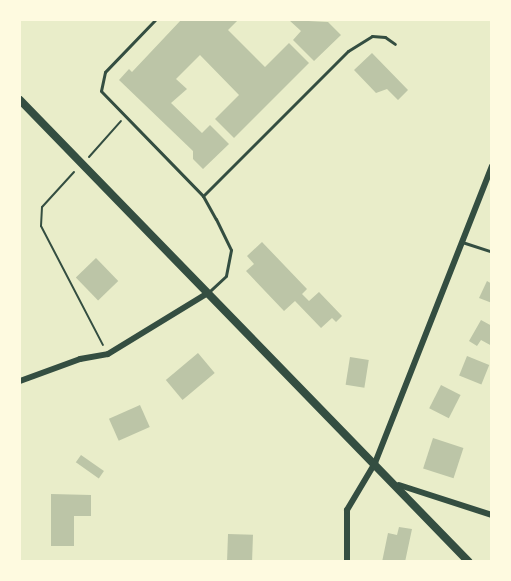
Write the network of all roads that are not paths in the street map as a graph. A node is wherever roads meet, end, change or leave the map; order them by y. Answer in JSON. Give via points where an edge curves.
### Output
{"nodes":[{"id":1,"x":155,"y":20,"type":"edge"},
{"id":2,"x":395,"y":44,"type":"dead end"},
{"id":3,"x":20,"y":100,"type":"edge"},
{"id":4,"x":492,"y":166,"type":"edge"},
{"id":5,"x":203,"y":195,"type":"junction"},
{"id":6,"x":462,"y":242,"type":"junction"},
{"id":7,"x":492,"y":252,"type":"edge"},
{"id":8,"x":208,"y":293,"type":"junction"},
{"id":9,"x":20,"y":381,"type":"edge"},
{"id":10,"x":375,"y":463,"type":"junction"},
{"id":11,"x":399,"y":485,"type":"junction"},
{"id":12,"x":492,"y":515,"type":"edge"},
{"id":13,"x":347,"y":561,"type":"edge"},
{"id":14,"x":469,"y":561,"type":"edge"}],
"edges":[{"from":1,"to":5,"type":"lane","via":[[112,62],[100,82],[101,91]]},
{"from":2,"to":5,"type":"lane","via":[[385,36],[372,36],[348,51]]},
{"from":3,"to":8,"type":"street"},
{"from":4,"to":6,"type":"street"},
{"from":5,"to":8,"type":"lane","via":[[231,250],[226,276]]},
{"from":6,"to":7,"type":"lane"},
{"from":6,"to":10,"type":"street"},
{"from":8,"to":9,"type":"street","via":[[108,354],[80,359]]},
{"from":8,"to":10,"type":"street"},
{"from":10,"to":11,"type":"street"},
{"from":10,"to":13,"type":"street","via":[[348,510]]},
{"from":11,"to":12,"type":"street"},
{"from":11,"to":14,"type":"street"}]}
